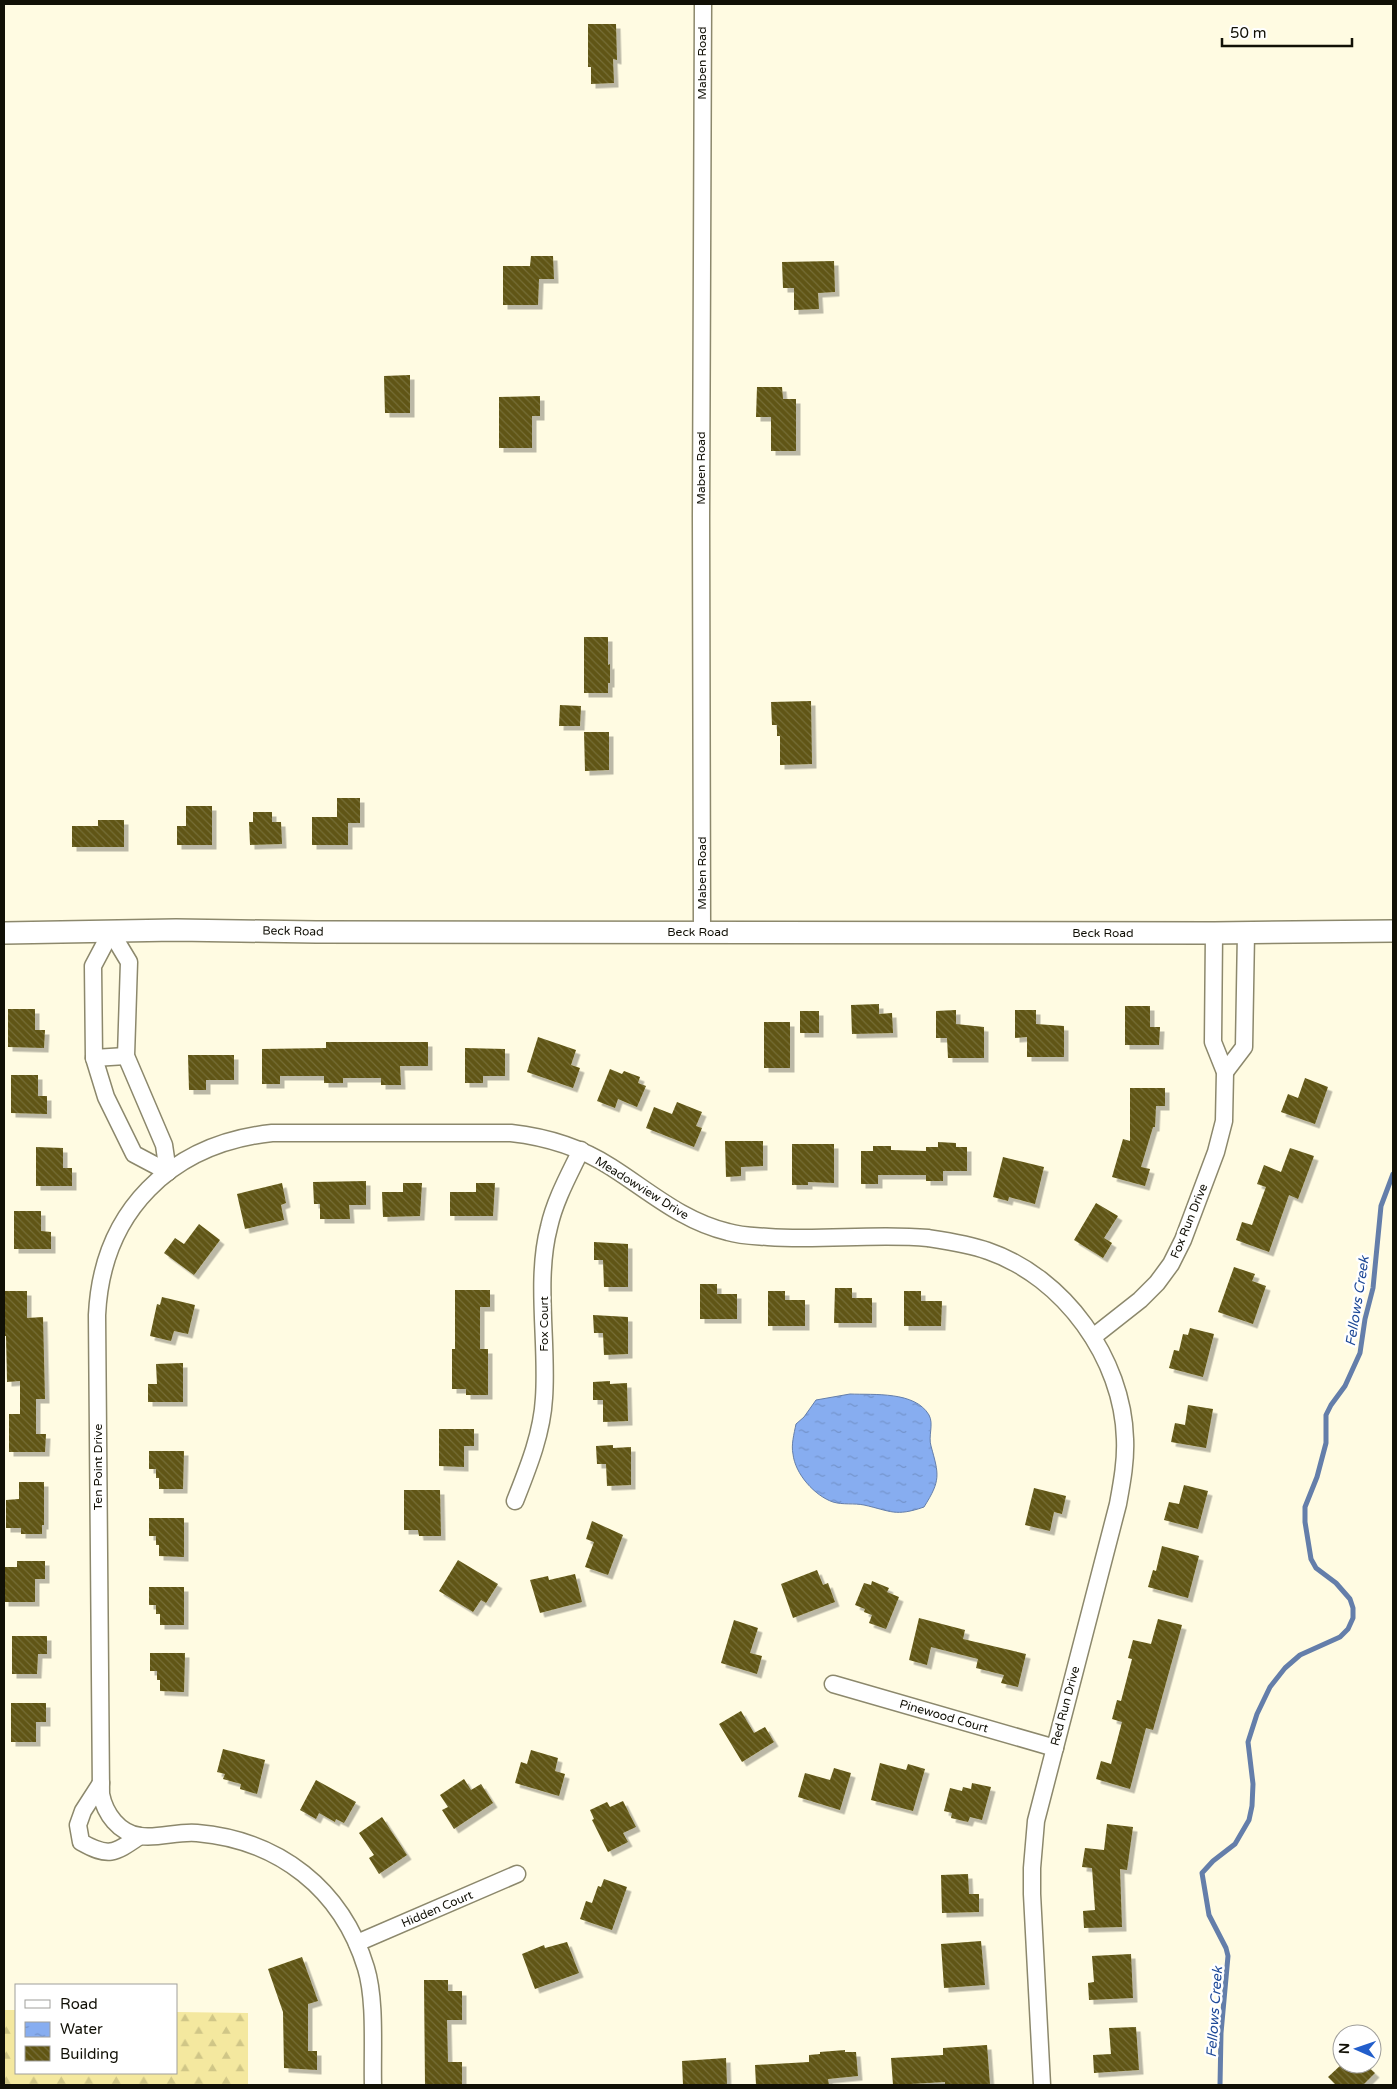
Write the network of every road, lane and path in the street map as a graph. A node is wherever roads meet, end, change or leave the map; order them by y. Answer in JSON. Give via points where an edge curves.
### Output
{"nodes":[{"id":1,"x":703,"y":4,"type":"edge"},
{"id":2,"x":1393,"y":931,"type":"edge"},
{"id":3,"x":112,"y":932,"type":"junction"},
{"id":4,"x":702,"y":932,"type":"junction"},
{"id":5,"x":4,"y":933,"type":"edge"},
{"id":6,"x":1214,"y":933,"type":"junction"},
{"id":7,"x":1246,"y":933,"type":"junction"},
{"id":8,"x":126,"y":1056,"type":"junction"},
{"id":9,"x":94,"y":1058,"type":"junction"},
{"id":10,"x":1225,"y":1072,"type":"junction"},
{"id":11,"x":581,"y":1150,"type":"junction"},
{"id":12,"x":168,"y":1172,"type":"junction"},
{"id":13,"x":1092,"y":1337,"type":"junction"},
{"id":14,"x":515,"y":1501,"type":"dead end"},
{"id":15,"x":833,"y":1684,"type":"dead end"},
{"id":16,"x":1055,"y":1748,"type":"junction"},
{"id":17,"x":101,"y":1783,"type":"junction"},
{"id":18,"x":140,"y":1836,"type":"junction"},
{"id":19,"x":517,"y":1874,"type":"dead end"},
{"id":20,"x":357,"y":1943,"type":"junction"},
{"id":21,"x":373,"y":2085,"type":"edge"},
{"id":22,"x":1042,"y":2085,"type":"edge"}],
"edges":[{"from":1,"to":4,"type":"street","name":"Maben Road"},
{"from":2,"to":7,"type":"main road","name":"Beck Road"},
{"from":3,"to":4,"type":"main road","name":"Beck Road"},
{"from":3,"to":5,"type":"main road","name":"Beck Road"},
{"from":3,"to":8,"type":"street","via":[[129,962]]},
{"from":3,"to":9,"type":"street","via":[[93,966]]},
{"from":4,"to":6,"type":"main road","name":"Beck Road"},
{"from":6,"to":7,"type":"main road","name":"Beck Road"},
{"from":6,"to":10,"type":"street","name":"Fox Run Drive","via":[[1213,1042]]},
{"from":7,"to":10,"type":"street","via":[[1244,1047]]},
{"from":8,"to":9,"type":"street"},
{"from":8,"to":12,"type":"street","via":[[164,1145]]},
{"from":9,"to":12,"type":"street","via":[[106,1097],[134,1154]]},
{"from":10,"to":13,"type":"street","name":"Fox Run Drive","via":[[1224,1121],[1216,1152],[1171,1264],[1140,1300]]},
{"from":11,"to":12,"type":"street","name":"Meadowview Drive","via":[[550,1139],[511,1133],[272,1132],[224,1141],[202,1150]]},
{"from":11,"to":13,"type":"street","name":"Meadowview Drive","via":[[680,1214],[728,1232],[785,1238],[926,1238],[989,1251],[1017,1264],[1047,1286],[1069,1306]]},
{"from":11,"to":14,"type":"street","name":"Fox Court","via":[[548,1228],[544,1270],[544,1400],[534,1450]]},
{"from":12,"to":17,"type":"street","name":"Ten Point Drive","via":[[132,1208],[116,1234],[104,1265],[98,1296]]},
{"from":13,"to":16,"type":"street","name":"Red Run Drive","via":[[1108,1367],[1119,1399],[1125,1438],[1124,1471]]},
{"from":15,"to":16,"type":"street","name":"Pinewood Court"},
{"from":16,"to":22,"type":"street","name":"Red Run Drive","via":[[1036,1822],[1032,1868]]},
{"from":17,"to":18,"type":"street","name":"Ten Point Drive","via":[[107,1814]]},
{"from":17,"to":18,"type":"street","via":[[78,1825],[81,1842],[98,1852],[118,1850]]},
{"from":18,"to":20,"type":"street","via":[[195,1833],[221,1836],[280,1857],[327,1895],[345,1919]]},
{"from":19,"to":20,"type":"street","name":"Hidden Court"},
{"from":20,"to":21,"type":"street","via":[[367,1970],[371,1995]]}]}
